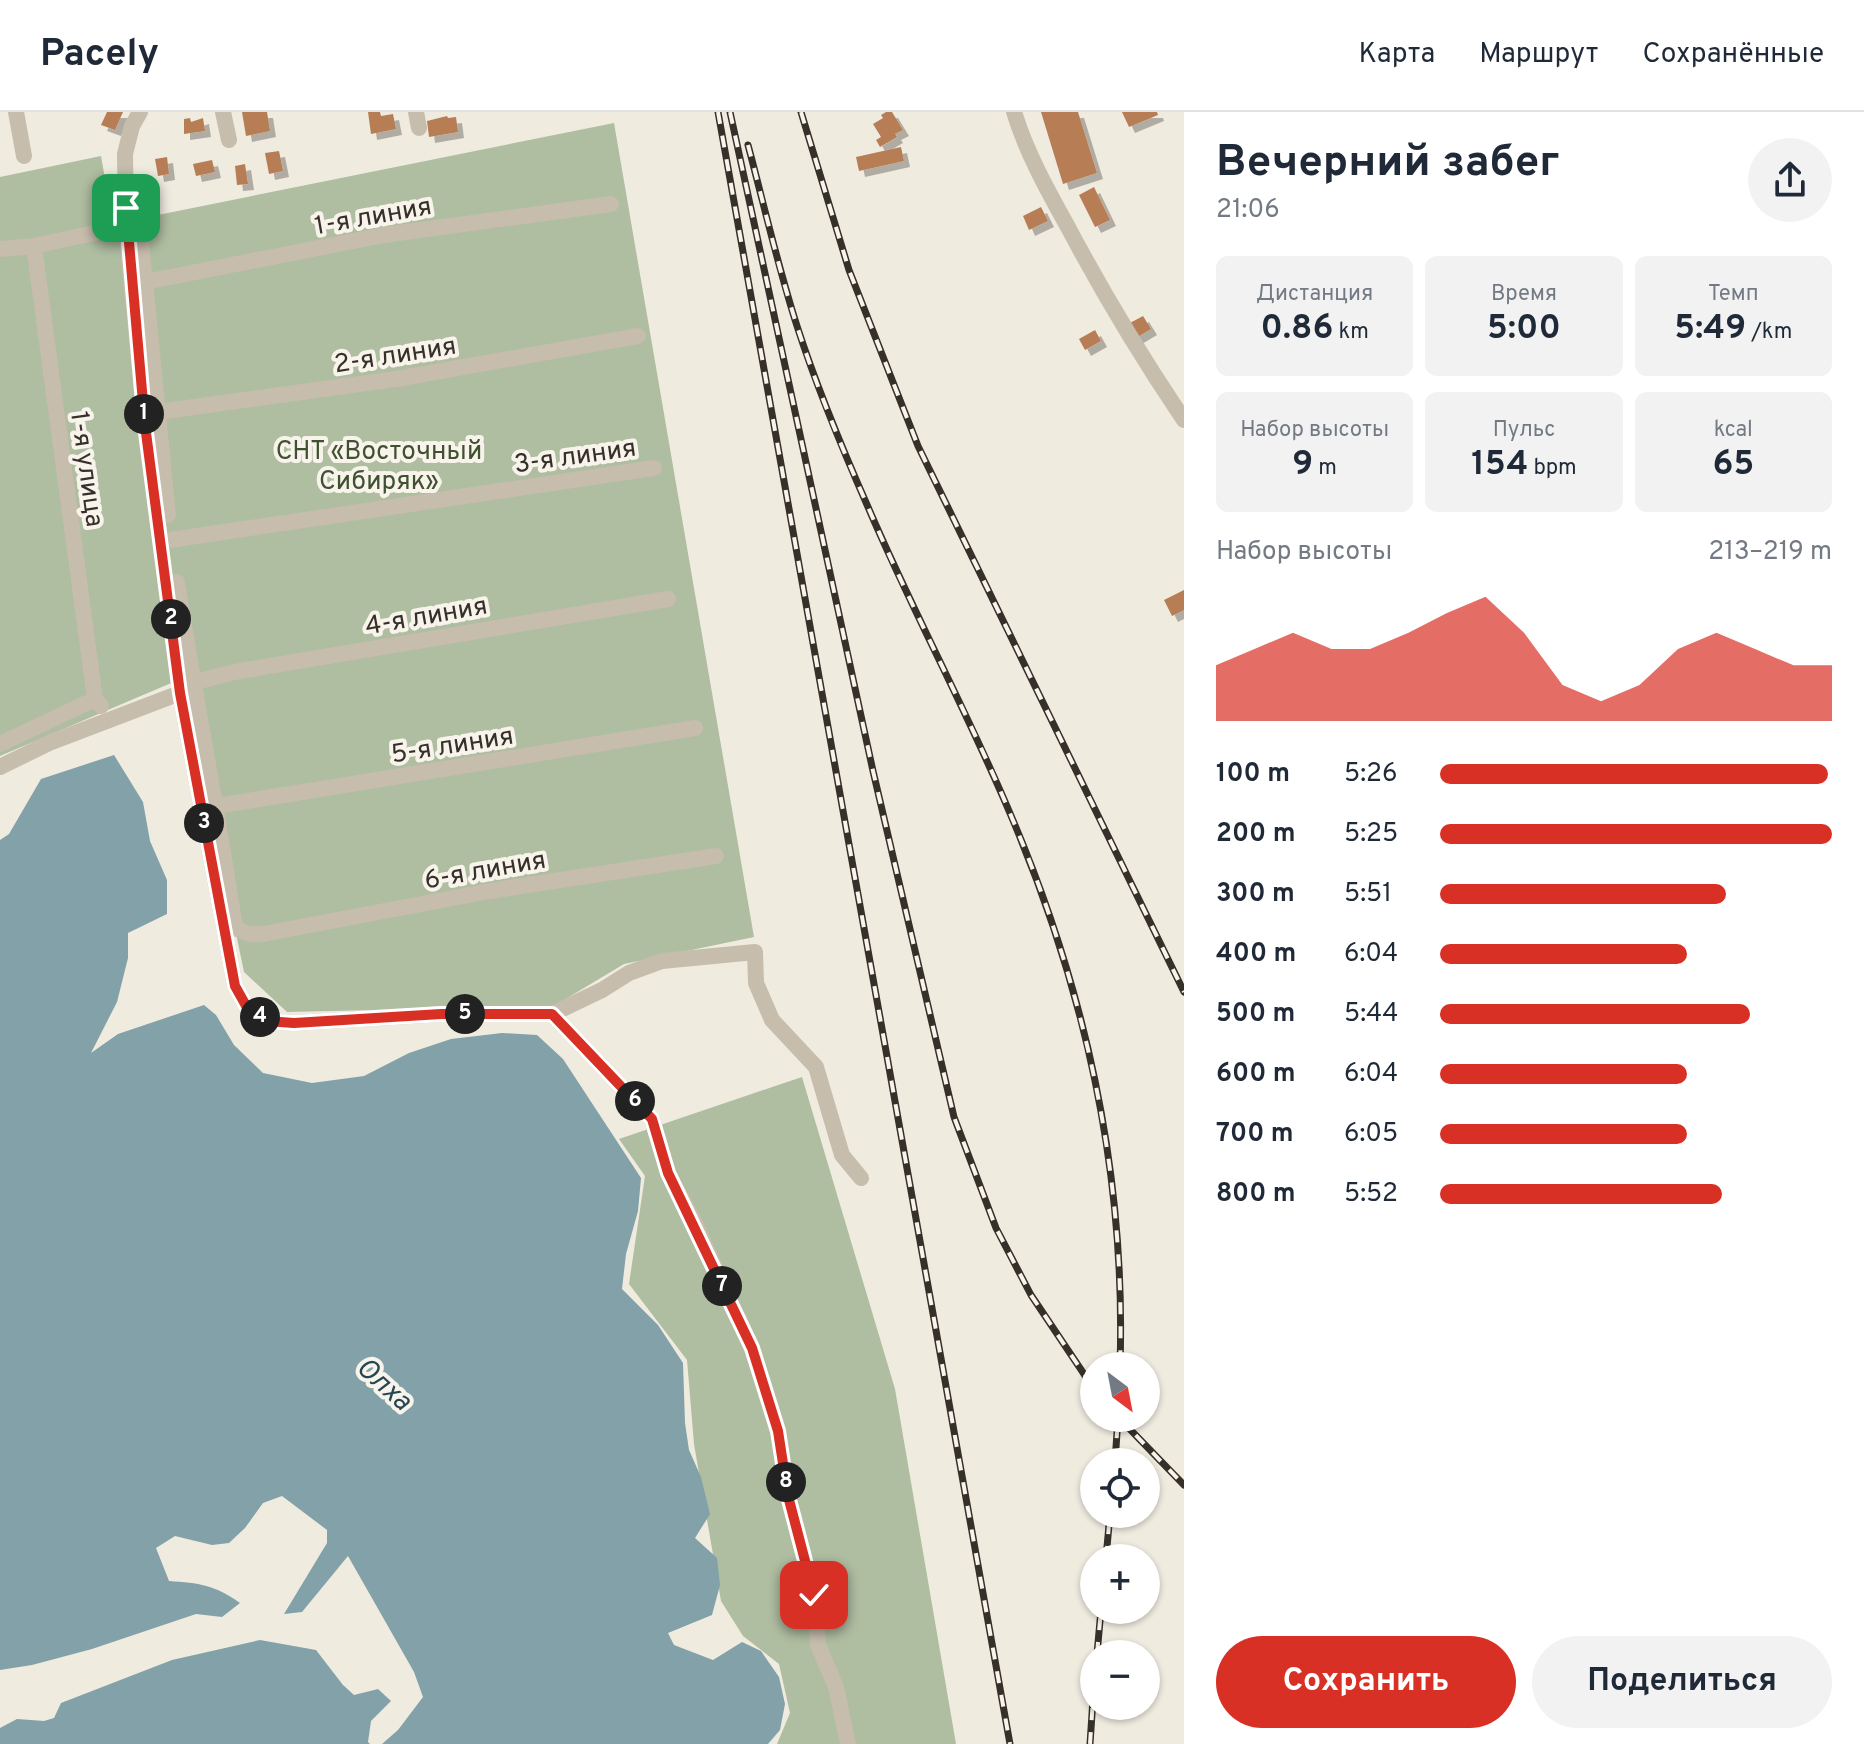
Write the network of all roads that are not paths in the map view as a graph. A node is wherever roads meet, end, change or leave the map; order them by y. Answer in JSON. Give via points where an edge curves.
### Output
{"nodes":[{"id":1,"x":16,"y":112,"type":"edge"},
{"id":2,"x":140,"y":112,"type":"edge"},
{"id":3,"x":223,"y":112,"type":"edge"},
{"id":4,"x":1014,"y":112,"type":"edge"},
{"id":5,"x":229,"y":140,"type":"dead end"},
{"id":6,"x":24,"y":156,"type":"dead end"},
{"id":7,"x":127,"y":172,"type":"junction"},
{"id":8,"x":611,"y":204,"type":"dead end"},
{"id":9,"x":126,"y":226,"type":"junction"},
{"id":10,"x":34,"y":246,"type":"junction"},
{"id":11,"x":0,"y":249,"type":"edge"},
{"id":12,"x":145,"y":282,"type":"junction"},
{"id":13,"x":638,"y":336,"type":"dead end"},
{"id":14,"x":158,"y":412,"type":"junction"},
{"id":15,"x":1184,"y":420,"type":"edge"},
{"id":16,"x":654,"y":468,"type":"dead end"},
{"id":17,"x":170,"y":540,"type":"junction"},
{"id":18,"x":668,"y":599,"type":"dead end"},
{"id":19,"x":186,"y":688,"type":"junction"},
{"id":20,"x":95,"y":699,"type":"junction"},
{"id":21,"x":114,"y":718,"type":"junction"},
{"id":22,"x":695,"y":728,"type":"dead end"},
{"id":23,"x":0,"y":744,"type":"edge"},
{"id":24,"x":0,"y":767,"type":"edge"},
{"id":25,"x":217,"y":806,"type":"junction"},
{"id":26,"x":716,"y":856,"type":"dead end"},
{"id":27,"x":552,"y":1014,"type":"junction"},
{"id":28,"x":861,"y":1178,"type":"dead end"},
{"id":29,"x":848,"y":1744,"type":"edge"}],
"edges":[{"from":1,"to":6,"type":"street"},
{"from":2,"to":7,"type":"street","via":[[127,142]]},
{"from":3,"to":5,"type":"street"},
{"from":4,"to":15,"type":"street","via":[[1032,160],[1081,252]]},
{"from":7,"to":9,"type":"street"},
{"from":7,"to":12,"type":"street"},
{"from":8,"to":12,"type":"street","name":"1-я линия","via":[[384,235]]},
{"from":9,"to":10,"type":"street"},
{"from":9,"to":19,"type":"street","via":[[145,425]]},
{"from":10,"to":11,"type":"street"},
{"from":10,"to":20,"type":"street","name":"1-я улица"},
{"from":12,"to":14,"type":"street"},
{"from":13,"to":14,"type":"street","name":"2-я линия","via":[[396,379]]},
{"from":14,"to":17,"type":"street"},
{"from":16,"to":17,"type":"street","name":"3-я линия"},
{"from":17,"to":19,"type":"street"},
{"from":18,"to":19,"type":"street","name":"4-я линия","via":[[234,672]]},
{"from":19,"to":21,"type":"street","name":"4-я линия"},
{"from":19,"to":25,"type":"street"},
{"from":19,"to":27,"type":"street","via":[[235,986],[249,1011],[266,1021],[294,1023]]},
{"from":20,"to":21,"type":"street"},
{"from":20,"to":23,"type":"street"},
{"from":21,"to":24,"type":"street","name":"4-я линия"},
{"from":22,"to":25,"type":"street","name":"5-я линия"},
{"from":25,"to":26,"type":"street","name":"6-я линия","via":[[235,928],[249,934]]},
{"from":27,"to":28,"type":"street","via":[[662,961],[755,952],[756,983],[772,1020],[816,1067],[842,1155]]},
{"from":27,"to":29,"type":"street","via":[[652,1119],[668,1173],[752,1348],[778,1431],[788,1496],[814,1595],[818,1645],[836,1687]]}]}
